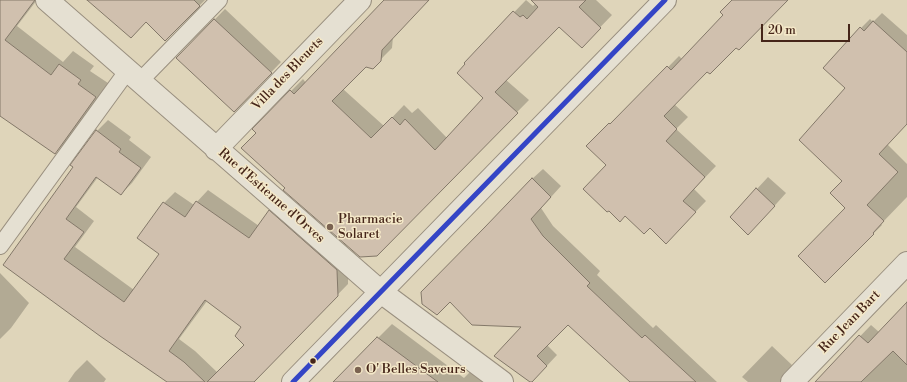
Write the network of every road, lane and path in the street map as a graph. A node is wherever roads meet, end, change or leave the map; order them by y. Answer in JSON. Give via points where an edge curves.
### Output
{"nodes":[{"id":1,"x":47,"y":0,"type":"edge"},
{"id":2,"x":218,"y":0,"type":"edge"},
{"id":3,"x":360,"y":0,"type":"edge"},
{"id":4,"x":666,"y":0,"type":"edge"},
{"id":5,"x":134,"y":76,"type":"junction"},
{"id":6,"x":216,"y":148,"type":"junction"},
{"id":7,"x":0,"y":246,"type":"edge"},
{"id":8,"x":907,"y":263,"type":"edge"},
{"id":9,"x":381,"y":292,"type":"junction"},
{"id":10,"x":294,"y":382,"type":"edge"},
{"id":11,"x":502,"y":382,"type":"edge"},
{"id":12,"x":792,"y":382,"type":"edge"}],
"edges":[{"from":1,"to":5,"type":"street","name":"Rue d'Estienne d'Orves"},
{"from":2,"to":5,"type":"lane"},
{"from":3,"to":6,"type":"street","name":"Villa des Bleuets"},
{"from":4,"to":9,"type":"street"},
{"from":5,"to":6,"type":"street","name":"Rue d'Estienne d'Orves"},
{"from":5,"to":7,"type":"lane"},
{"from":6,"to":9,"type":"street","name":"Rue d'Estienne d'Orves"},
{"from":8,"to":12,"type":"street","name":"Rue Jean Bart"},
{"from":9,"to":10,"type":"street"},
{"from":9,"to":11,"type":"street","name":"Rue d'Estienne d'Orves"}]}
